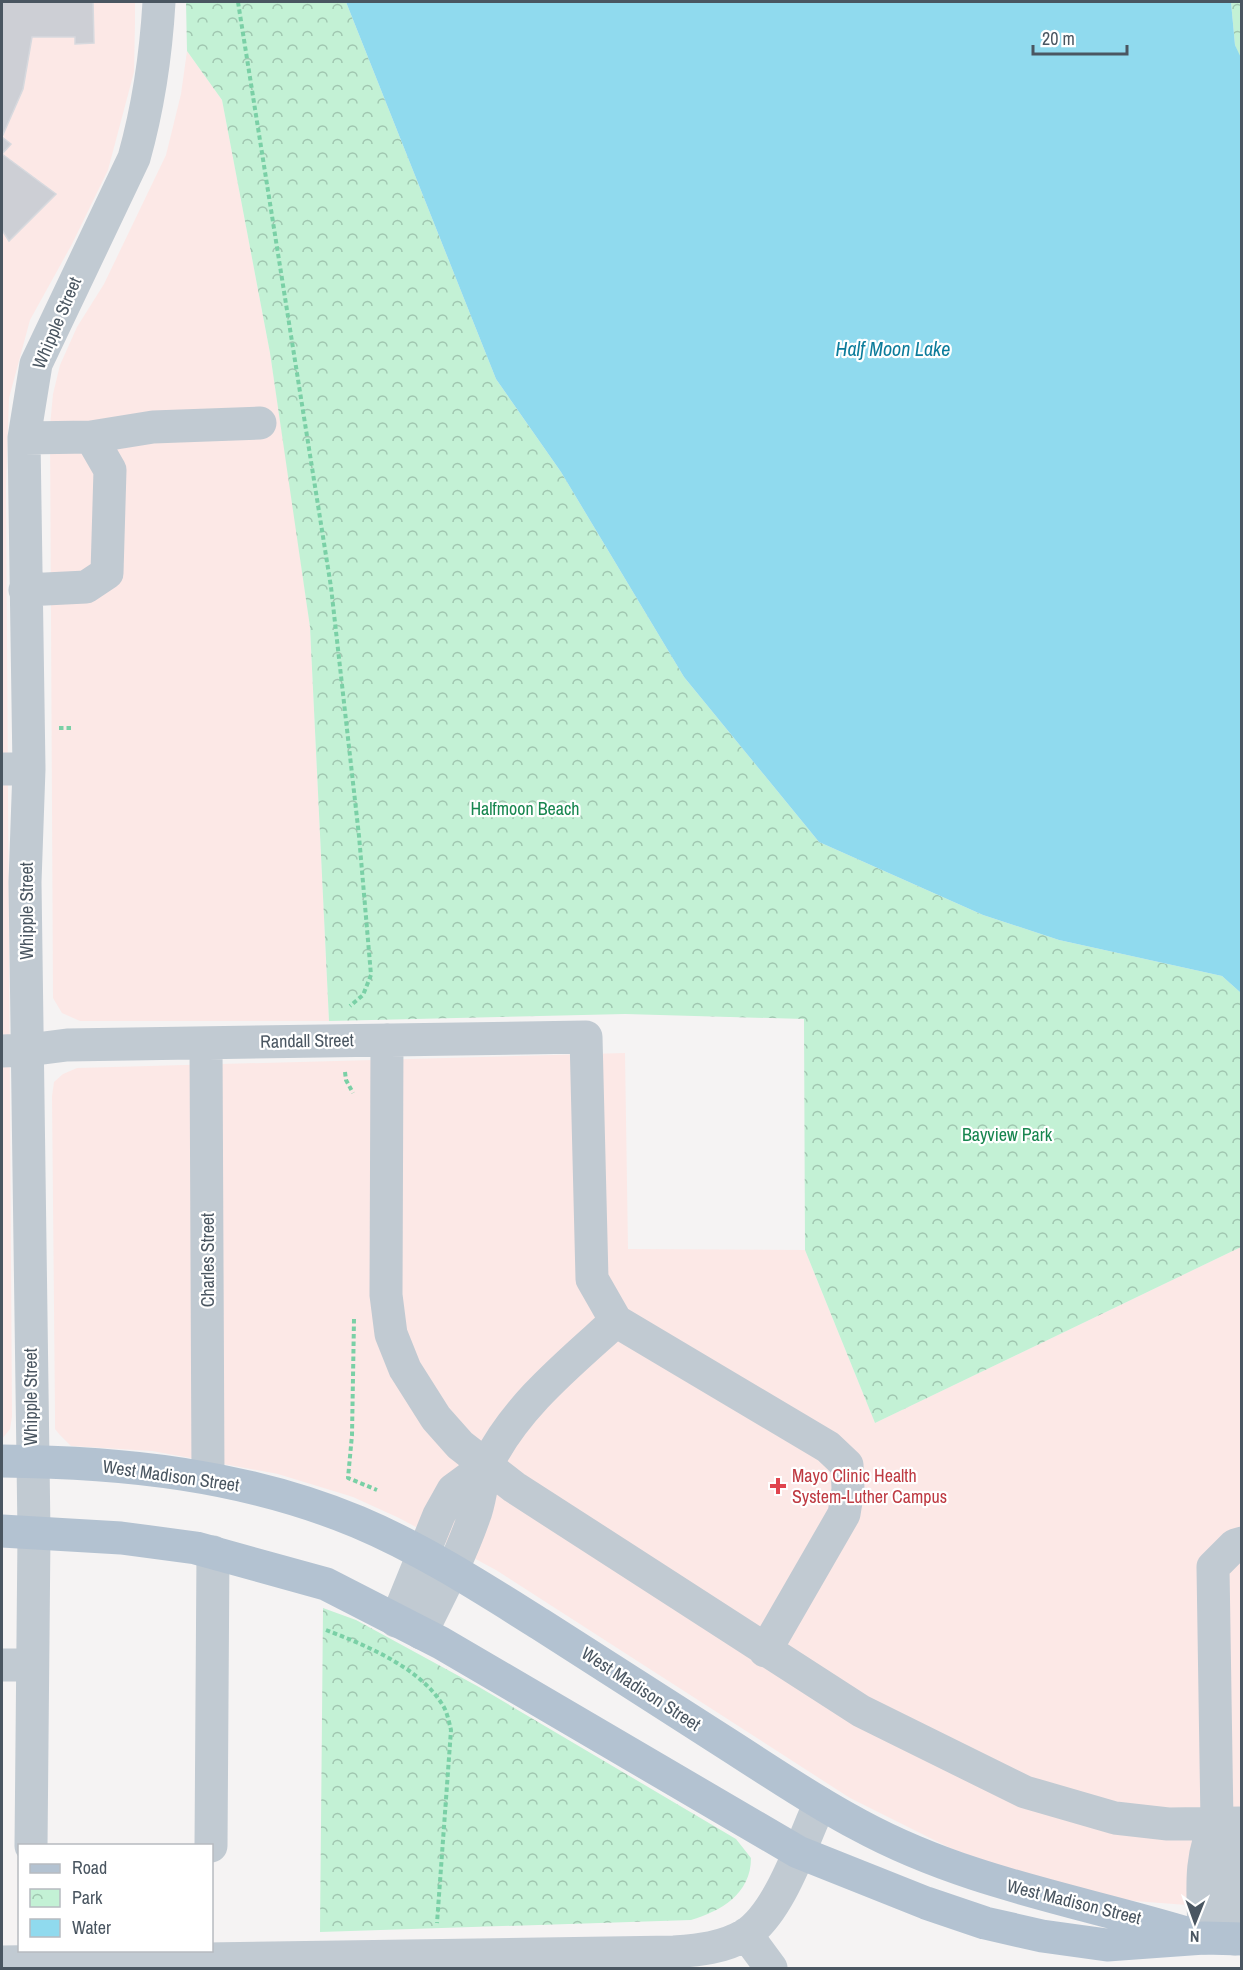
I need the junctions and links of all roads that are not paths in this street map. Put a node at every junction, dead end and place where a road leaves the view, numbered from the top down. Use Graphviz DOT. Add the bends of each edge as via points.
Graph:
graph roads {
  1 [pos="159,2"];
  2 [pos="260,423"];
  3 [pos="24,438"];
  4 [pos="92,438"];
  5 [pos="25,590"];
  6 [pos="15,769"];
  7 [pos="387,1040"];
  8 [pos="206,1043"];
  9 [pos="15,1050"];
  10 [pos="616,1321"];
  11 [pos="16,1461"];
  12 [pos="487,1465"];
  13 [pos="208,1477"];
  14 [pos="2,1532"];
  15 [pos="34,1533"];
  16 [pos="1242,1544"];
  17 [pos="213,1552"];
  18 [pos="423,1554"];
  19 [pos="453,1569"];
  20 [pos="408,1627"];
  21 [pos="765,1651"];
  22 [pos="16,1665"];
  23 [pos="820,1803"];
  24 [pos="1229,1823"];
  25 [pos="31,1844"];
  26 [pos="211,1844"];
  27 [pos="798,1852"];
  28 [pos="746,1934"];
  29 [pos="1227,1939"];
  30 [pos="210,1955"];
  31 [pos="21,1958"];
  32 [pos="105,1964"];
  33 [pos="771,1968"];
  1 -- 3 [label="street, Whipple Street" via="148,92 134,158 36,364"];
  2 -- 4 [label="street" via="153,428"];
  3 -- 4 [label="street"];
  3 -- 5 [label="street, Whipple Street"];
  4 -- 5 [label="street" via="110,470 107,573 86,587"];
  5 -- 6 [label="street, Whipple Street"];
  6 -- 9 [label="street, Whipple Street" via="26,882"];
  7 -- 8 [label="street, Randall Street"];
  7 -- 10 [label="street, Randall Street" via="586,1037 592,1279"];
  7 -- 12 [label="street" via="386,1295 391,1334 405,1369 436,1418 460,1445"];
  8 -- 9 [label="street, Randall Street" via="67,1045"];
  8 -- 13 [label="street, Charles Street"];
  9 -- 11 [label="street, Whipple Street"];
  10 -- 12 [label="street" via="551,1381 513,1423"];
  10 -- 21 [label="street" via="828,1447 847,1465 844,1514"];
  11 -- 13 [label="main road, West Madison Street"];
  11 -- 15 [label="street, Whipple Street"];
  12 -- 18 [label="street" via="453,1491"];
  12 -- 19 [label="street" via="480,1501"];
  12 -- 21 [label="street" via="514,1487"];
  13 -- 18 [label="main road, West Madison Street" via="336,1514"];
  14 -- 15 [label="main road, West Madison Street"];
  15 -- 17 [label="main road, West Madison Street" via="121,1538"];
  15 -- 22 [label="street, Whipple Street"];
  16 -- 24 [label="street" via="1235,1545 1213,1567"];
  17 -- 20 [label="main road, West Madison Street" via="326,1584"];
  17 -- 26 [label="street"];
  18 -- 19 [label="main road, West Madison Street"];
  18 -- 20 [label="street"];
  19 -- 20 [label="street"];
  19 -- 23 [label="main road, West Madison Street"];
  20 -- 27 [label="main road, West Madison Street"];
  21 -- 24 [label="street" via="861,1711 1025,1792 1115,1818 1168,1824"];
  22 -- 25 [label="street, Whipple Street"];
  23 -- 27 [label="street"];
  23 -- 29 [label="main road, West Madison Street" via="861,1827 981,1878"];
  24 -- 29 [label="street" via="1207,1840 1204,1856"];
  27 -- 28 [label="street" via="765,1914"];
  27 -- 29 [label="main road, West Madison Street" via="926,1904 1042,1936 1107,1945"];
  28 -- 30 [label="street" via="713,1949 674,1952"];
  28 -- 33 [label="street"];
  30 -- 32 [label="street"];
  31 -- 32 [label="street"];
}
